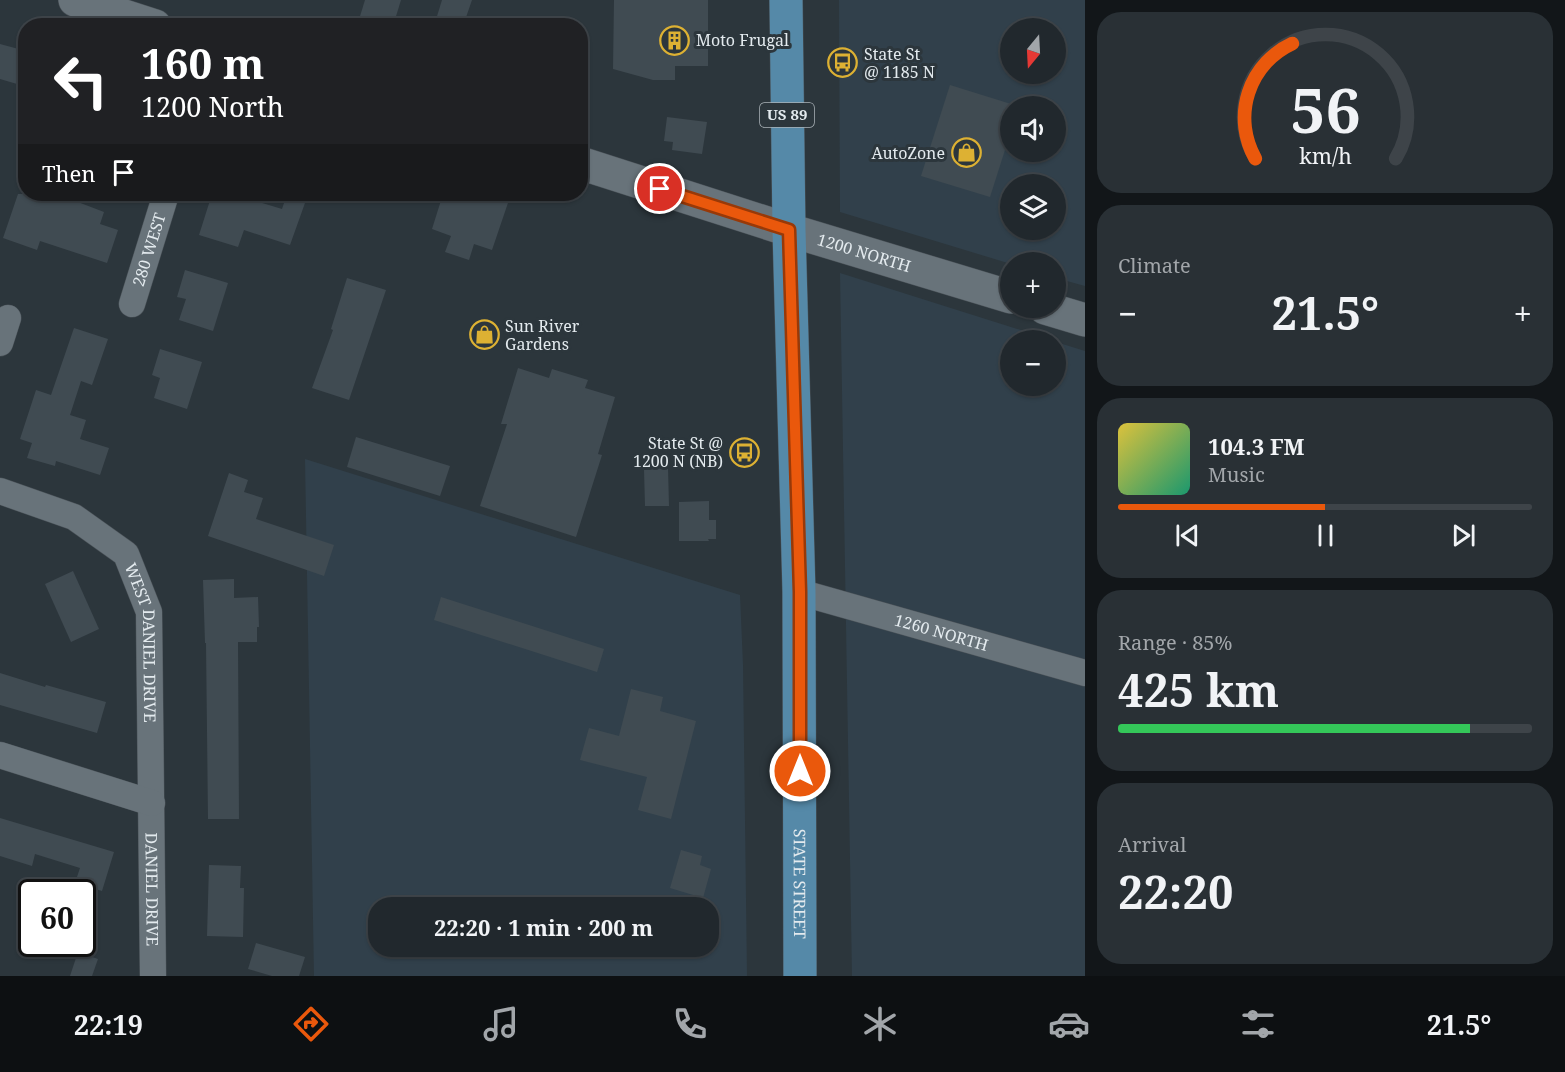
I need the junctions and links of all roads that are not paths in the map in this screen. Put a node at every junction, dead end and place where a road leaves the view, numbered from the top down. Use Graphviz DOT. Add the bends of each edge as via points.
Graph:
graph roads {
  1 [pos="75,0"];
  2 [pos="786,0"];
  3 [pos="130,18"];
  4 [pos="588,166"];
  5 [pos="164,201"];
  6 [pos="789,230"];
  7 [pos="1000,294"];
  8 [pos="132,304"];
  9 [pos="1066,314"];
  10 [pos="8,318"];
  11 [pos="1085,320"];
  12 [pos="0,343"];
  13 [pos="0,491"];
  14 [pos="800,592"];
  15 [pos="1085,673"];
  16 [pos="0,755"];
  17 [pos="152,803"];
  18 [pos="153,976"];
  19 [pos="800,976"];
  1 -- 3 [label="street"];
  2 -- 6 [label="main road, STATE STREET / US 89"];
  4 -- 6 [label="street, 1200 NORTH"];
  5 -- 8 [label="street, 280 WEST"];
  6 -- 7 [label="street, 1200 NORTH"];
  6 -- 14 [label="main road, STATE STREET / US 89"];
  9 -- 11 [label="street"];
  10 -- 12 [label="street"];
  13 -- 17 [label="street, WEST DANIEL DRIVE" via="74,517 126,554 150,612"];
  14 -- 15 [label="street, 1260 NORTH"];
  14 -- 19 [label="main road, STATE STREET / US 89"];
  16 -- 17 [label="street"];
  17 -- 18 [label="street, DANIEL DRIVE"];
}
